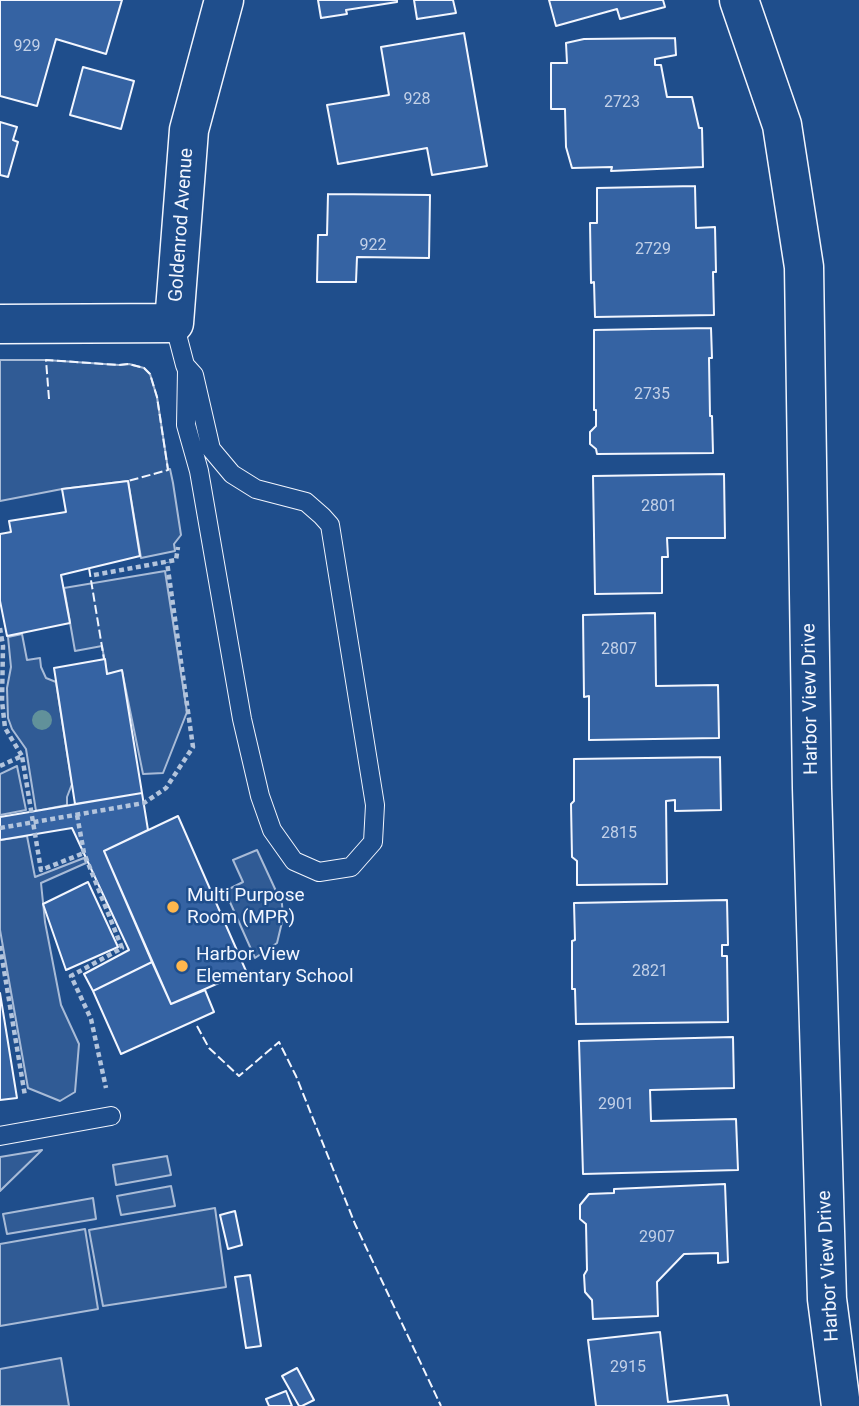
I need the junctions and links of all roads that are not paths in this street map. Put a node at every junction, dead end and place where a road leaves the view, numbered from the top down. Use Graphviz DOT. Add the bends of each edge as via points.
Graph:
graph roads {
  1 [pos="225,0"];
  2 [pos="739,0"];
  3 [pos="174,323"];
  4 [pos="0,324"];
  5 [pos="186,368"];
  6 [pos="111,1116"];
  7 [pos="0,1136"];
  8 [pos="841,1406"];
  1 -- 3 [label="street, Goldenrod Avenue" via="189,130"];
  2 -- 8 [label="street, Harbor View Drive" via="782,125 804,267 812,788 827,1299"];
  3 -- 4 [label="street, Goldenrod Avenue"];
  3 -- 5 [label="lane"];
  5 -- 5 [label="lane" via="186,425 199,471 260,796 272,830 294,861 319,872 351,867 373,842 375,805 330,525 306,502 256,489 232,474 211,449 194,375"];
  6 -- 7 [label="lane"];
}
